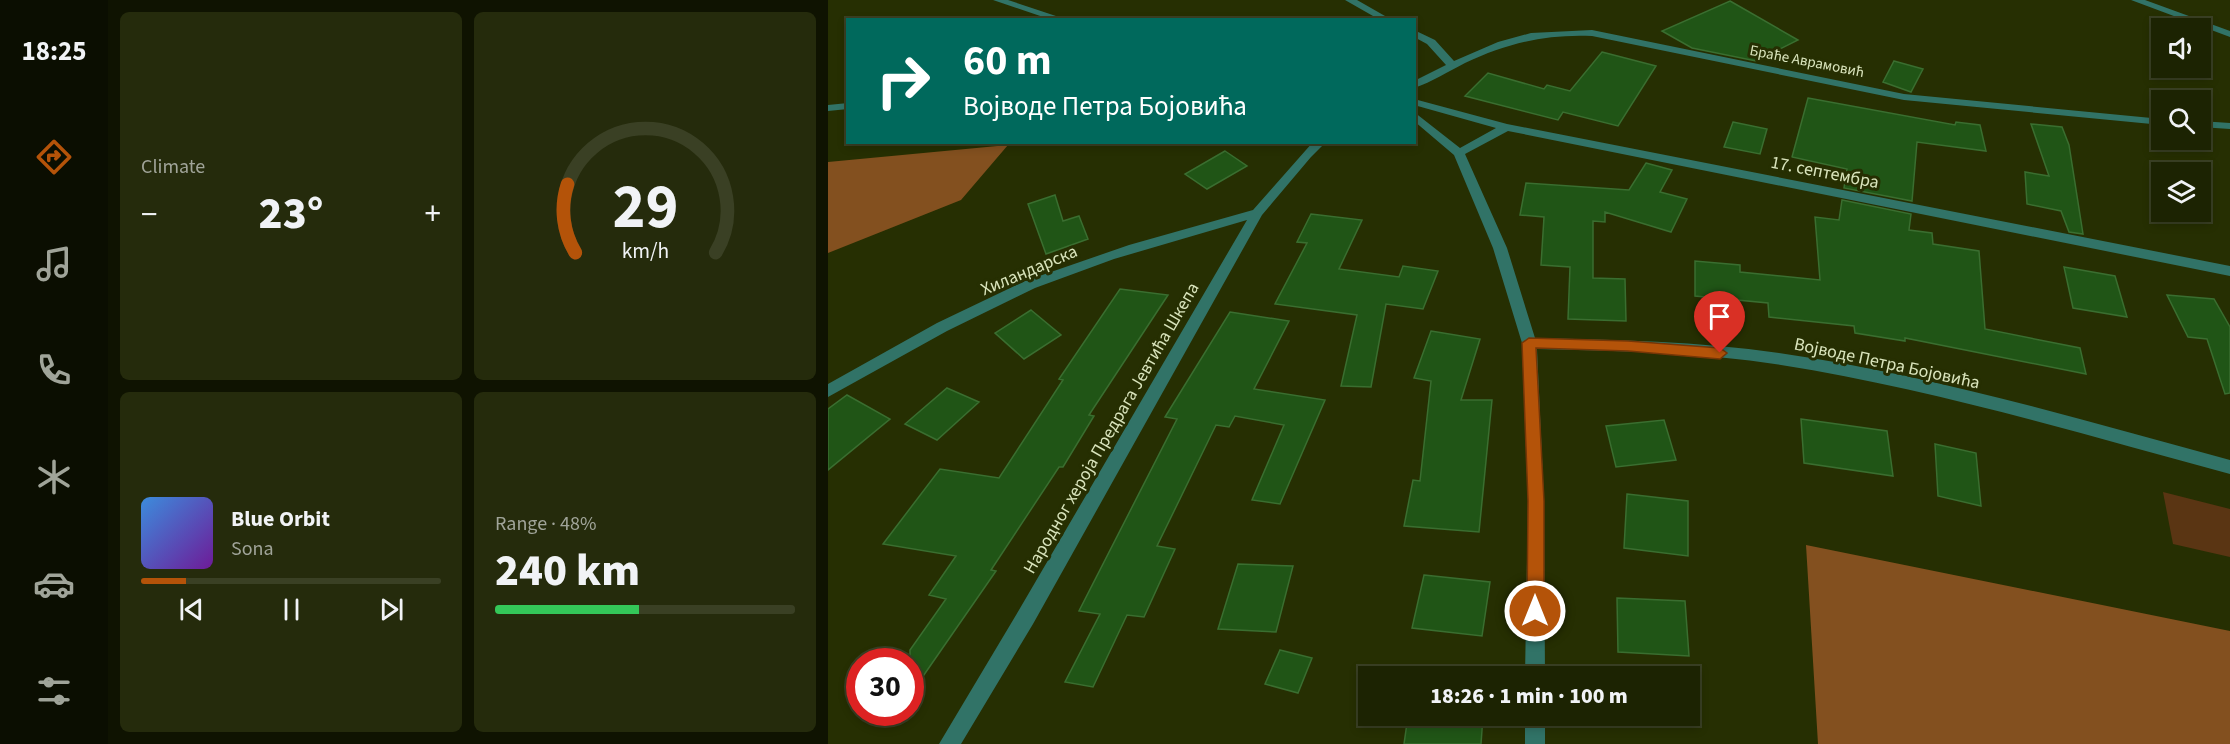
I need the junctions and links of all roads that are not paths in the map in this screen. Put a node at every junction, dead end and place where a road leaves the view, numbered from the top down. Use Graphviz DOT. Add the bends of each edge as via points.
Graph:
graph roads {
  1 [pos="998,0"];
  2 [pos="1350,0"];
  3 [pos="2136,0"];
  4 [pos="1057,18"];
  5 [pos="1384,18"];
  6 [pos="1416,34"];
  7 [pos="2230,34"];
  8 [pos="1453,66"];
  9 [pos="1416,83"];
  10 [pos="1416,103"];
  11 [pos="846,106"];
  12 [pos="828,108"];
  13 [pos="1416,117"];
  14 [pos="2151,121"];
  15 [pos="2211,125"];
  16 [pos="2230,126"];
  17 [pos="1506,127"];
  18 [pos="1319,144"];
  19 [pos="1459,153"];
  20 [pos="1257,213"];
  21 [pos="2230,271"];
  22 [pos="1529,343"];
  23 [pos="828,391"];
  24 [pos="2230,467"];
  25 [pos="1535,666"];
  26 [pos="1535,726"];
  27 [pos="949,744"];
  28 [pos="1535,744"];
  1 -- 4 [label="street"];
  2 -- 5 [label="street"];
  3 -- 7 [label="street"];
  6 -- 8 [label="street" via="1431,42"];
  8 -- 9 [label="street, Браће Аврамовић"];
  8 -- 14 [label="street, Браће Аврамовић" via="1530,36 1592,33 1904,97"];
  10 -- 17 [label="street, 17. септембра"];
  11 -- 12 [label="street"];
  13 -- 19 [label="street"];
  15 -- 16 [label="street"];
  17 -- 19 [label="street"];
  17 -- 21 [label="street, 17. септембра"];
  18 -- 20 [label="street, Народног хероја Предрага Јевтића Шкепа"];
  19 -- 22 [label="street" via="1500,248"];
  20 -- 23 [label="street, Хиландарска" via="1059,274 879,360"];
  20 -- 27 [label="street, Народног хероја Предрага Јевтића Шкепа"];
  22 -- 24 [label="street, Војводе Петра Бојовића" via="1628,346 1813,364"];
  22 -- 25 [label="street" via="1536,501"];
  26 -- 28 [label="street"];
}
